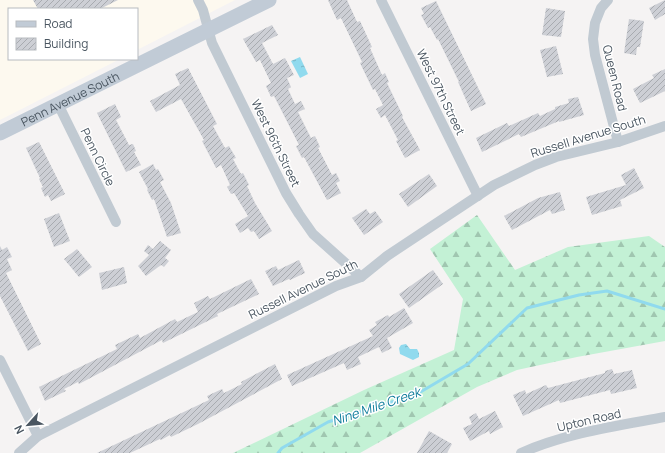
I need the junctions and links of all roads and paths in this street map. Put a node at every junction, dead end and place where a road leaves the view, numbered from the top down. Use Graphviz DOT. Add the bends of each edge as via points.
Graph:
graph roads {
  1 [pos="198,0"];
  2 [pos="269,0"];
  3 [pos="381,0"];
  4 [pos="608,0"];
  5 [pos="209,30"];
  6 [pos="58,104"];
  7 [pos="665,126"];
  8 [pos="0,133"];
  9 [pos="618,142"];
  10 [pos="478,196"];
  11 [pos="116,222"];
  12 [pos="361,277"];
  13 [pos="0,360"];
  14 [pos="665,417"];
  15 [pos="38,436"];
  16 [pos="19,453"];
  17 [pos="521,453"];
  1 -- 5 [label="street, West 96th Street"];
  2 -- 5 [label="main road, Penn Avenue South"];
  3 -- 10 [label="street, West 97th Street"];
  4 -- 9 [label="street, Queen Road" via="598,15 592,39"];
  5 -- 6 [label="main road, Penn Avenue South"];
  5 -- 12 [label="street, West 96th Street" via="212,43 299,214 314,234"];
  6 -- 8 [label="main road, Penn Avenue South"];
  6 -- 11 [label="street, Penn Circle"];
  7 -- 9 [label="street, Russell Avenue South"];
  9 -- 10 [label="street, Russell Avenue South" via="576,151 535,164"];
  10 -- 12 [label="street, Russell Avenue South" via="387,256"];
  12 -- 15 [label="street, Russell Avenue South" via="336,286"];
  13 -- 15 [label="street"];
  14 -- 17 [label="street, Upton Road" via="557,440"];
  15 -- 16 [label="street, Russell Avenue South"];
}
